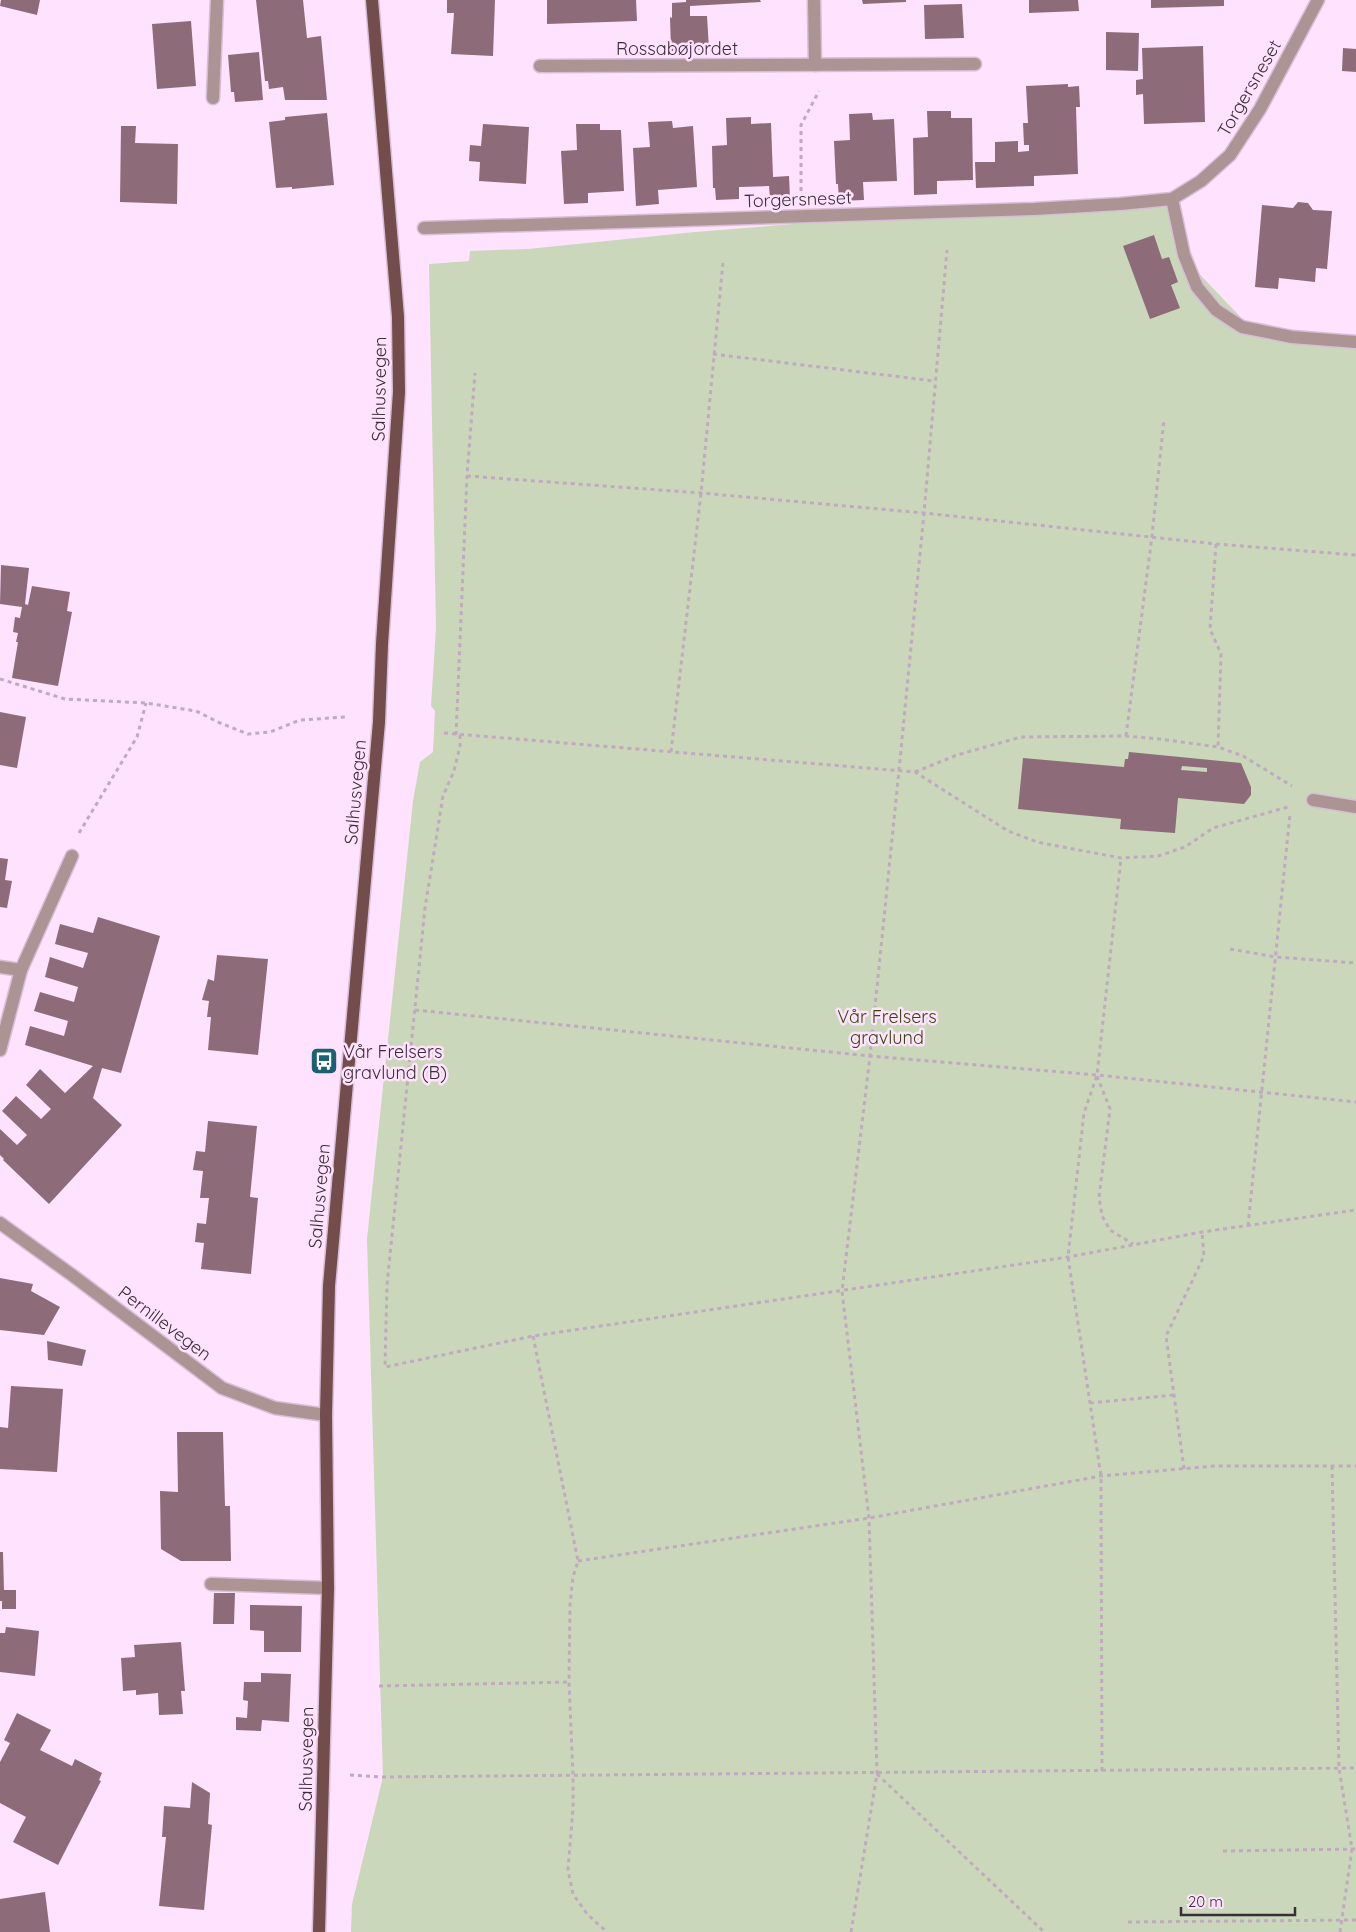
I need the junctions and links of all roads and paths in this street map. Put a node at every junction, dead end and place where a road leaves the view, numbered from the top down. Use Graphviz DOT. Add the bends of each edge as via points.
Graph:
graph roads {
  1 [pos="217,0"];
  2 [pos="372,0"];
  3 [pos="814,0"];
  4 [pos="1318,0"];
  5 [pos="975,64"];
  6 [pos="820,65"];
  7 [pos="540,66"];
  8 [pos="213,98"];
  9 [pos="1172,199"];
  10 [pos="801,216"];
  11 [pos="424,228"];
  12 [pos="946,250"];
  13 [pos="723,262"];
  14 [pos="1356,342"];
  15 [pos="713,354"];
  16 [pos="475,373"];
  17 [pos="934,381"];
  18 [pos="1164,419"];
  19 [pos="467,476"];
  20 [pos="701,493"];
  21 [pos="924,513"];
  22 [pos="1152,536"];
  23 [pos="1216,544"];
  24 [pos="1356,555"];
  25 [pos="0,679"];
  26 [pos="146,703"];
  27 [pos="346,717"];
  28 [pos="444,733"];
  29 [pos="458,735"];
  30 [pos="1126,736"];
  31 [pos="1218,747"];
  32 [pos="670,752"];
  33 [pos="899,770"];
  34 [pos="914,772"];
  35 [pos="1313,800"];
  36 [pos="1356,807"];
  37 [pos="72,856"];
  38 [pos="1121,858"];
  39 [pos="1230,949"];
  40 [pos="1276,957"];
  41 [pos="1356,963"];
  42 [pos="0,967"];
  43 [pos="21,970"];
  44 [pos="415,1010"];
  45 [pos="0,1050"];
  46 [pos="870,1056"];
  47 [pos="1097,1075"];
  48 [pos="1260,1093"];
  49 [pos="1356,1102"];
  50 [pos="1356,1210"];
  51 [pos="0,1223"];
  52 [pos="1248,1226"];
  53 [pos="1202,1232"];
  54 [pos="1133,1245"];
  55 [pos="1068,1257"];
  56 [pos="842,1291"];
  57 [pos="533,1336"];
  58 [pos="1174,1395"];
  59 [pos="1090,1403"];
  60 [pos="326,1415"];
  61 [pos="1332,1466"];
  62 [pos="1356,1466"];
  63 [pos="1184,1469"];
  64 [pos="1100,1476"];
  65 [pos="869,1518"];
  66 [pos="578,1561"];
  67 [pos="211,1584"];
  68 [pos="328,1588"];
  69 [pos="569,1682"];
  70 [pos="380,1686"];
  71 [pos="1339,1768"];
  72 [pos="1356,1768"];
  73 [pos="1102,1771"];
  74 [pos="877,1774"];
  75 [pos="350,1776"];
  76 [pos="573,1776"];
  77 [pos="1354,1849"];
  78 [pos="1223,1851"];
  79 [pos="1342,1920"];
  80 [pos="1356,1920"];
  81 [pos="1128,1922"];
  82 [pos="319,1932"];
  83 [pos="607,1932"];
  84 [pos="851,1932"];
  85 [pos="1044,1932"];
  86 [pos="1340,1932"];
  1 -- 8 [label="street"];
  2 -- 60 [label="main road, Salhusvegen" via="398,317 400,392 379,722 329,1286"];
  3 -- 6 [label="street"];
  4 -- 9 [label="street, Torgersneset" via="1260,109 1230,155 1201,181"];
  5 -- 6 [label="street, Rossabøjordet"];
  6 -- 7 [label="street, Rossabøjordet"];
  6 -- 10 [label="path" via="823,84 801,125"];
  9 -- 10 [label="street, Torgersneset" via="1034,209"];
  9 -- 14 [label="street" via="1184,255 1197,287 1216,310 1242,327 1292,337"];
  10 -- 11 [label="street, Torgersneset"];
  12 -- 17 [label="path"];
  13 -- 15 [label="path"];
  15 -- 17 [label="path"];
  15 -- 20 [label="path"];
  16 -- 19 [label="path"];
  17 -- 21 [label="path"];
  18 -- 22 [label="path"];
  19 -- 20 [label="path"];
  19 -- 29 [label="path"];
  20 -- 21 [label="path"];
  20 -- 32 [label="path"];
  21 -- 22 [label="path"];
  21 -- 33 [label="path"];
  22 -- 23 [label="path"];
  22 -- 30 [label="path"];
  23 -- 24 [label="path"];
  23 -- 31 [label="path" via="1210,629 1221,654"];
  25 -- 26 [label="path" via="65,699"];
  26 -- 27 [label="path" via="196,711 248,734 270,732 300,720"];
  26 -- 37 [label="path" via="137,737 79,831"];
  28 -- 29 [label="path"];
  29 -- 32 [label="path"];
  29 -- 44 [label="path" via="460,746 454,771 443,796"];
  30 -- 31 [label="path"];
  30 -- 34 [label="path" via="1021,737 957,755"];
  31 -- 35 [label="path" via="1243,756"];
  32 -- 33 [label="path"];
  33 -- 34 [label="path"];
  33 -- 46 [label="path"];
  34 -- 38 [label="path" via="1008,831 1037,842"];
  35 -- 36 [label="street"];
  37 -- 43 [label="street"];
  38 -- 40 [label="path" via="1158,856 1185,847 1213,828 1291,806"];
  38 -- 47 [label="path"];
  39 -- 40 [label="path"];
  40 -- 41 [label="path"];
  40 -- 48 [label="path"];
  42 -- 43 [label="street"];
  43 -- 45 [label="street"];
  44 -- 46 [label="path"];
  44 -- 57 [label="path" via="387,1285 385,1367"];
  46 -- 47 [label="path"];
  46 -- 56 [label="path"];
  47 -- 48 [label="path"];
  47 -- 54 [label="path" via="1110,1109 1099,1196 1102,1216 1110,1230"];
  47 -- 55 [label="path" via="1084,1113"];
  48 -- 49 [label="path"];
  48 -- 52 [label="path"];
  50 -- 52 [label="path"];
  51 -- 60 [label="street, Pernillevegen" via="222,1388 275,1408"];
  52 -- 53 [label="path"];
  53 -- 54 [label="path"];
  53 -- 58 [label="path" via="1204,1256 1166,1336"];
  54 -- 55 [label="path"];
  55 -- 56 [label="path"];
  55 -- 59 [label="path"];
  56 -- 57 [label="path"];
  56 -- 65 [label="path"];
  57 -- 66 [label="path"];
  58 -- 59 [label="path"];
  58 -- 63 [label="path"];
  59 -- 64 [label="path"];
  60 -- 68 [label="main road, Salhusvegen"];
  61 -- 62 [label="path"];
  61 -- 63 [label="path"];
  61 -- 71 [label="path"];
  63 -- 64 [label="path"];
  64 -- 65 [label="path"];
  64 -- 73 [label="path"];
  65 -- 66 [label="path"];
  65 -- 74 [label="path"];
  66 -- 69 [label="path" via="572,1576"];
  67 -- 68 [label="street"];
  68 -- 82 [label="main road, Salhusvegen"];
  69 -- 70 [label="path"];
  69 -- 76 [label="path"];
  71 -- 72 [label="path"];
  71 -- 73 [label="path"];
  71 -- 77 [label="path"];
  73 -- 74 [label="path"];
  74 -- 76 [label="path"];
  74 -- 84 [label="path"];
  74 -- 85 [label="path"];
  75 -- 76 [label="path"];
  76 -- 83 [label="path" via="568,1870 573,1894 587,1914"];
  77 -- 78 [label="path"];
  77 -- 79 [label="path"];
  79 -- 80 [label="path"];
  79 -- 81 [label="path"];
  79 -- 86 [label="path"];
}
